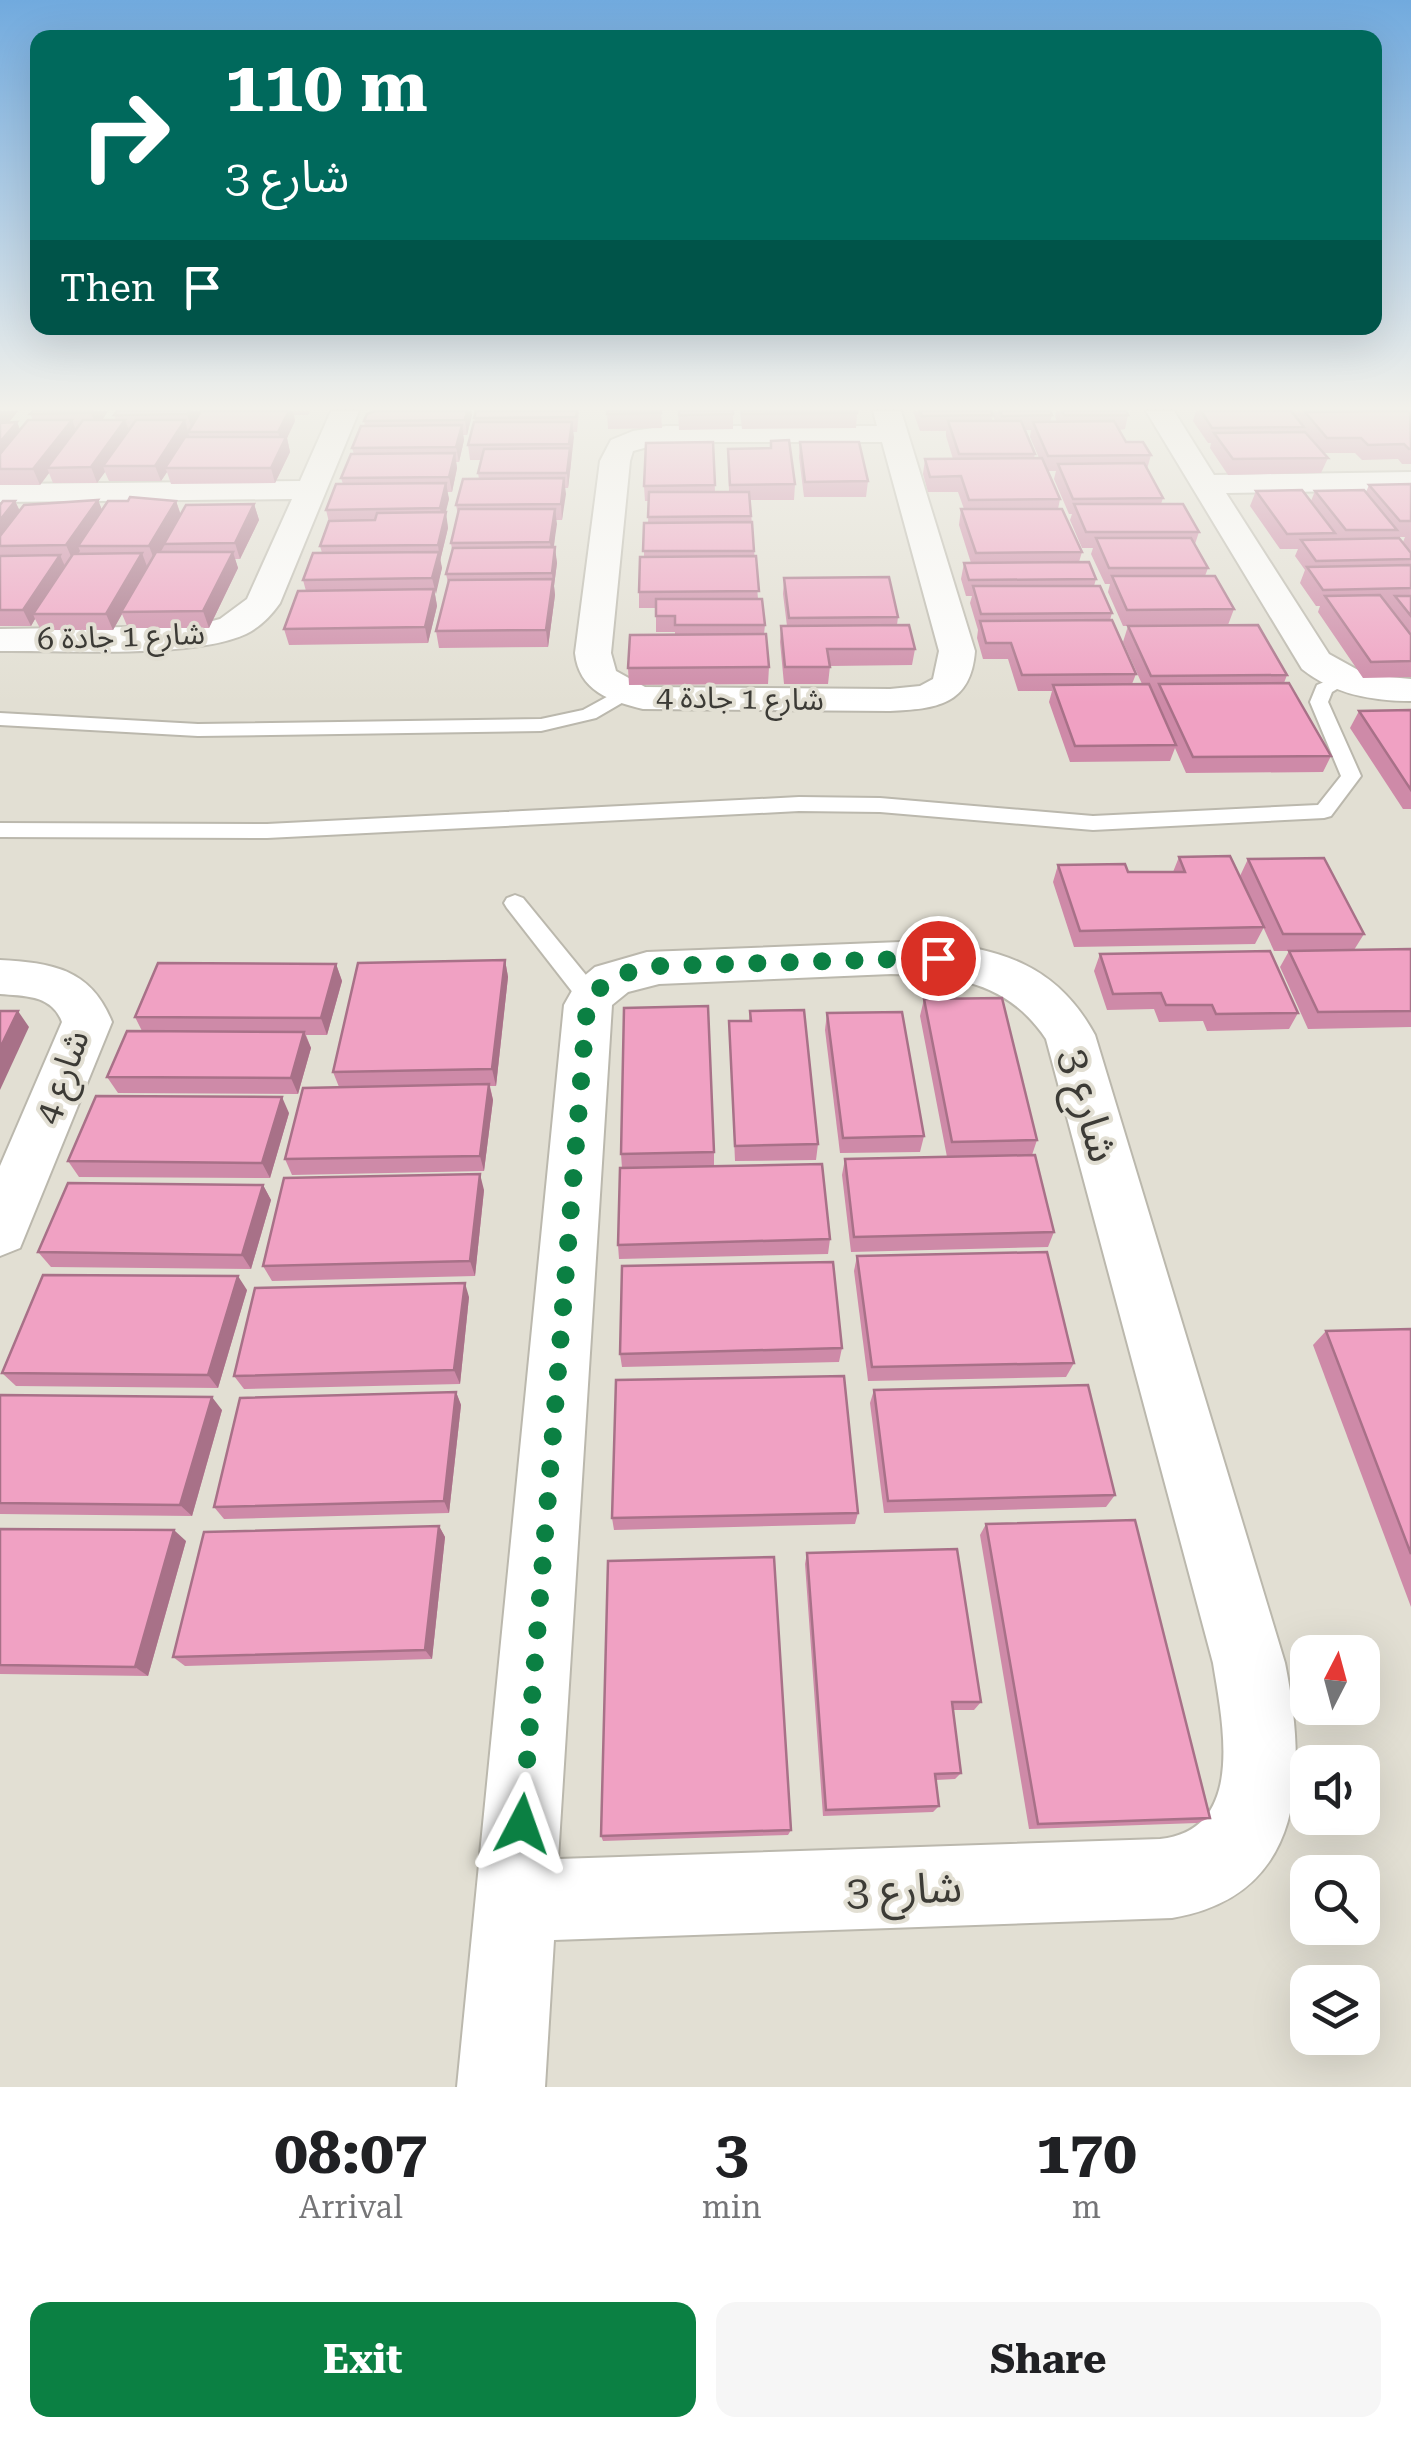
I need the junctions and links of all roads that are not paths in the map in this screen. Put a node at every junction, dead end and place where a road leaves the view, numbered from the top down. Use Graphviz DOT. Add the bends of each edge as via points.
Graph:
graph roads {
  1 [pos="304,508"];
  2 [pos="609,508"];
  3 [pos="916,508"];
  4 [pos="1221,508"];
  5 [pos="0,640"];
  6 [pos="1343,680"];
  7 [pos="1411,690"];
  8 [pos="625,693"];
  9 [pos="0,719"];
  10 [pos="0,830"];
  11 [pos="515,903"];
  12 [pos="0,977"];
  13 [pos="590,997"];
  14 [pos="0,1231"];
  15 [pos="516,1901"];
  16 [pos="500,2087"];
  1 -- 5 [label="street, شارع 1 جادة 6" via="263,603 238,624 194,637"];
  2 -- 8 [label="street, شارع 1 جادة 4" via="592,654 596,672"];
  3 -- 8 [label="street, شارع 1 جادة 4" via="958,650 946,689 890,700"];
  4 -- 6 [label="street" via="1298,638 1320,666"];
  6 -- 7 [label="street"];
  6 -- 10 [label="lane" via="1328,685 1319,702 1350,776 1324,811 1093,823 800,804 267,832"];
  8 -- 9 [label="lane" via="590,714 541,725 198,730"];
  11 -- 13 [label="lane"];
  12 -- 14 [label="street, شارع 4" via="65,989 83,1007 86,1022"];
  13 -- 15 [label="street"];
  13 -- 15 [label="street, شارع 3" via="626,973 660,966 925,956 1006,974 1048,1001 1070,1035 1249,1663 1263,1764 1240,1839 1215,1864 1176,1877"];
  15 -- 16 [label="street"];
}
